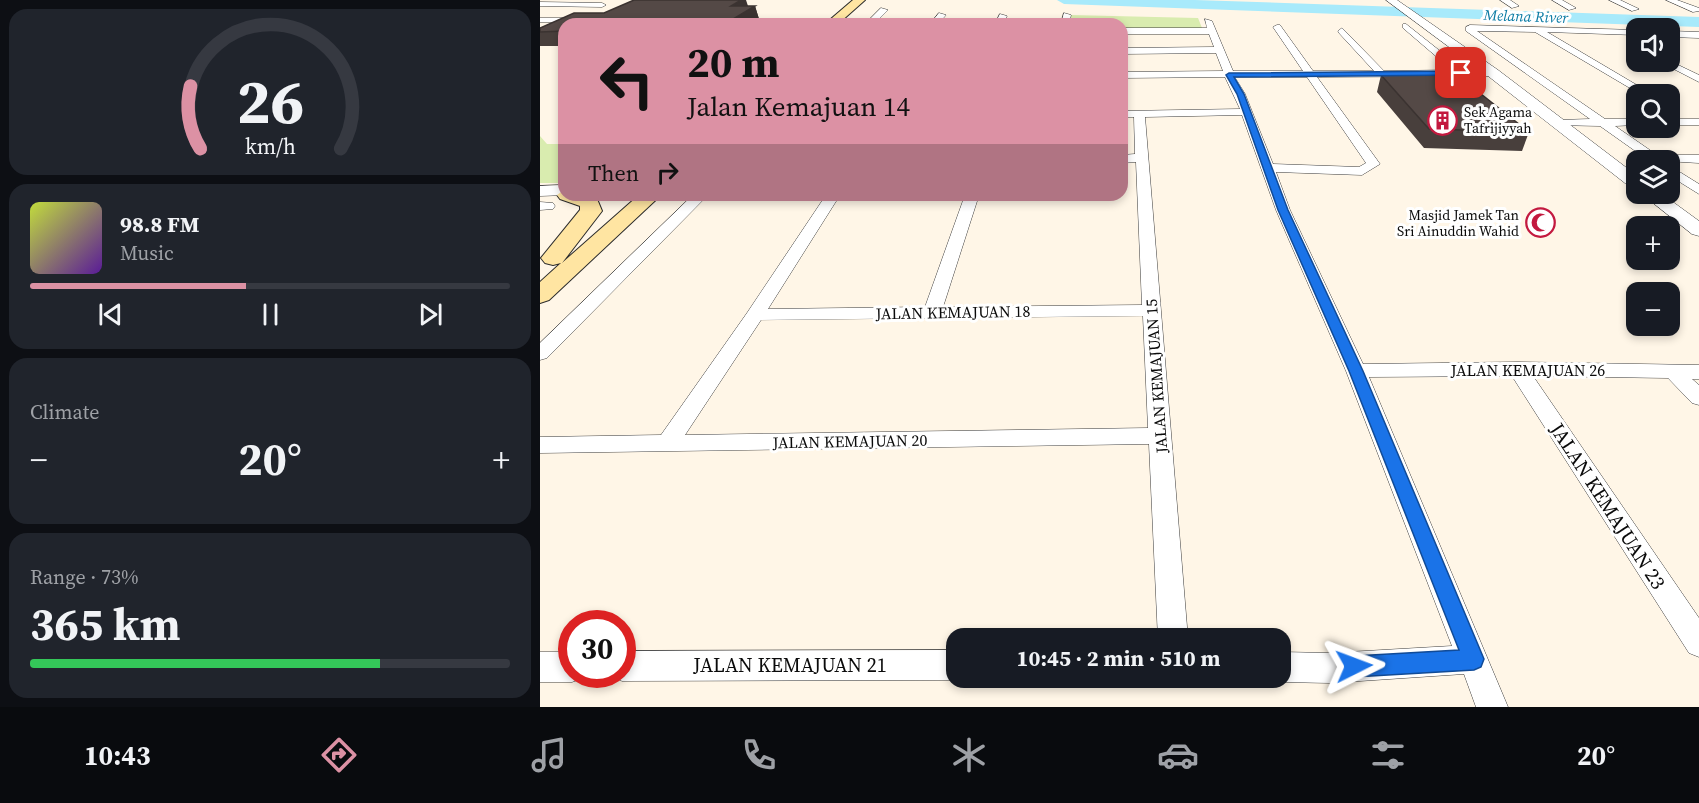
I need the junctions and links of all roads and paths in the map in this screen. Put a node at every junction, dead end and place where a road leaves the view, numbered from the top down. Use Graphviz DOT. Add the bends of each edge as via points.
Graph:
graph roads {
  1 [pos="1391,0"];
  2 [pos="1504,0"];
  3 [pos="1556,0"];
  4 [pos="1614,0"];
  5 [pos="1670,0"];
  6 [pos="540,4"];
  7 [pos="602,4"];
  8 [pos="865,4"];
  9 [pos="1515,6"];
  10 [pos="1572,8"];
  11 [pos="1635,9"];
  12 [pos="884,10"];
  13 [pos="1696,10"];
  14 [pos="942,15"];
  15 [pos="839,18"];
  16 [pos="852,18"];
  17 [pos="875,18"];
  18 [pos="939,18"];
  19 [pos="540,20"];
  20 [pos="558,20"];
  21 [pos="1208,21"];
  22 [pos="1412,22"];
  23 [pos="1277,27"];
  24 [pos="1535,29"];
  25 [pos="1128,31"];
  26 [pos="1211,31"];
  27 [pos="1342,31"];
  28 [pos="1606,31"];
  29 [pos="1626,32"];
  30 [pos="1680,34"];
  31 [pos="1699,35"];
  32 [pos="1680,37"];
  33 [pos="1626,42"];
  34 [pos="1699,45"];
  35 [pos="1220,50"];
  36 [pos="1128,51"];
  37 [pos="1680,70"];
  38 [pos="1461,73"];
  39 [pos="1493,73"];
  40 [pos="1128,75"];
  41 [pos="1229,75"];
  42 [pos="1309,75"];
  43 [pos="1382,75"];
  44 [pos="1699,79"];
  45 [pos="1630,84"];
  46 [pos="1246,112"];
  47 [pos="1130,113"];
  48 [pos="1680,113"];
  49 [pos="1599,122"];
  50 [pos="1626,122"];
  51 [pos="1680,122"];
  52 [pos="1696,122"];
  53 [pos="1558,123"];
  54 [pos="1640,150"];
  55 [pos="1132,159"];
  56 [pos="1680,159"];
  57 [pos="1699,159"];
  58 [pos="1266,168"];
  59 [pos="1626,175"];
  60 [pos="1680,177"];
  61 [pos="1699,190"];
  62 [pos="581,201"];
  63 [pos="620,201"];
  64 [pos="644,201"];
  65 [pos="695,201"];
  66 [pos="829,201"];
  67 [pos="970,201"];
  68 [pos="1664,204"];
  69 [pos="1699,230"];
  70 [pos="547,263"];
  71 [pos="540,295"];
  72 [pos="1151,310"];
  73 [pos="932,312"];
  74 [pos="755,315"];
  75 [pos="540,354"];
  76 [pos="1518,369"];
  77 [pos="1356,371"];
  78 [pos="1674,372"];
  79 [pos="1699,372"];
  80 [pos="1699,398"];
  81 [pos="1160,436"];
  82 [pos="667,443"];
  83 [pos="540,445"];
  84 [pos="1172,628"];
  85 [pos="1699,643"];
  86 [pos="1474,659"];
  87 [pos="946,665"];
  88 [pos="636,666"];
  89 [pos="558,667"];
  90 [pos="1291,667"];
  91 [pos="540,668"];
  92 [pos="1492,707"];
  1 -- 22 [label="street" via="1404,8"];
  2 -- 9 [label="street"];
  3 -- 10 [label="street"];
  4 -- 11 [label="street"];
  5 -- 13 [label="street"];
  6 -- 7 [label="street"];
  8 -- 15 [label="main road"];
  8 -- 16 [label="main road"];
  12 -- 17 [label="street"];
  14 -- 18 [label="street"];
  19 -- 20 [label="street"];
  21 -- 26 [label="street"];
  22 -- 38 [label="street"];
  22 -- 39 [label="street"];
  23 -- 42 [label="street"];
  24 -- 28 [label="street"];
  24 -- 45 [label="street"];
  24 -- 49 [label="street" via="1469,29"];
  25 -- 26 [label="street"];
  26 -- 35 [label="street"];
  27 -- 43 [label="street"];
  28 -- 29 [label="street"];
  28 -- 33 [label="street"];
  30 -- 31 [label="street"];
  32 -- 34 [label="street"];
  35 -- 36 [label="street"];
  35 -- 41 [label="street"];
  37 -- 44 [label="street"];
  38 -- 39 [label="street"];
  38 -- 43 [label="street"];
  39 -- 53 [label="street"];
  40 -- 41 [label="street"];
  41 -- 42 [label="street"];
  41 -- 46 [label="street"];
  42 -- 43 [label="street"];
  42 -- 58 [label="street" via="1373,164 1362,171"];
  46 -- 47 [label="street"];
  46 -- 58 [label="street"];
  47 -- 55 [label="street, JALAN KEMAJUAN 15"];
  48 -- 52 [label="street"];
  49 -- 50 [label="street"];
  49 -- 53 [label="street"];
  49 -- 54 [label="street"];
  51 -- 52 [label="street"];
  53 -- 59 [label="street"];
  55 -- 72 [label="street, JALAN KEMAJUAN 15"];
  56 -- 57 [label="street"];
  58 -- 77 [label="street"];
  60 -- 61 [label="street"];
  62 -- 70 [label="main road" via="590,203 591,211"];
  63 -- 70 [label="main road"];
  64 -- 71 [label="main road"];
  65 -- 75 [label="street"];
  66 -- 74 [label="street"];
  67 -- 73 [label="street"];
  68 -- 69 [label="street"];
  72 -- 73 [label="street, JALAN KEMAJUAN 18"];
  72 -- 81 [label="street, JALAN KEMAJUAN 15"];
  73 -- 74 [label="street, JALAN KEMAJUAN 18"];
  74 -- 82 [label="street"];
  76 -- 77 [label="street, JALAN KEMAJUAN 26"];
  76 -- 78 [label="street, JALAN KEMAJUAN 26"];
  76 -- 85 [label="street, JALAN KEMAJUAN 23"];
  77 -- 86 [label="street"];
  78 -- 79 [label="street, JALAN KEMAJUAN 26"];
  78 -- 80 [label="street"];
  81 -- 82 [label="street, JALAN KEMAJUAN 20"];
  81 -- 84 [label="street, JALAN KEMAJUAN 15"];
  82 -- 83 [label="street, JALAN KEMAJUAN 20"];
  86 -- 90 [label="street"];
  86 -- 92 [label="street"];
  87 -- 88 [label="street, JALAN KEMAJUAN 21"];
  89 -- 91 [label="street"];
}
